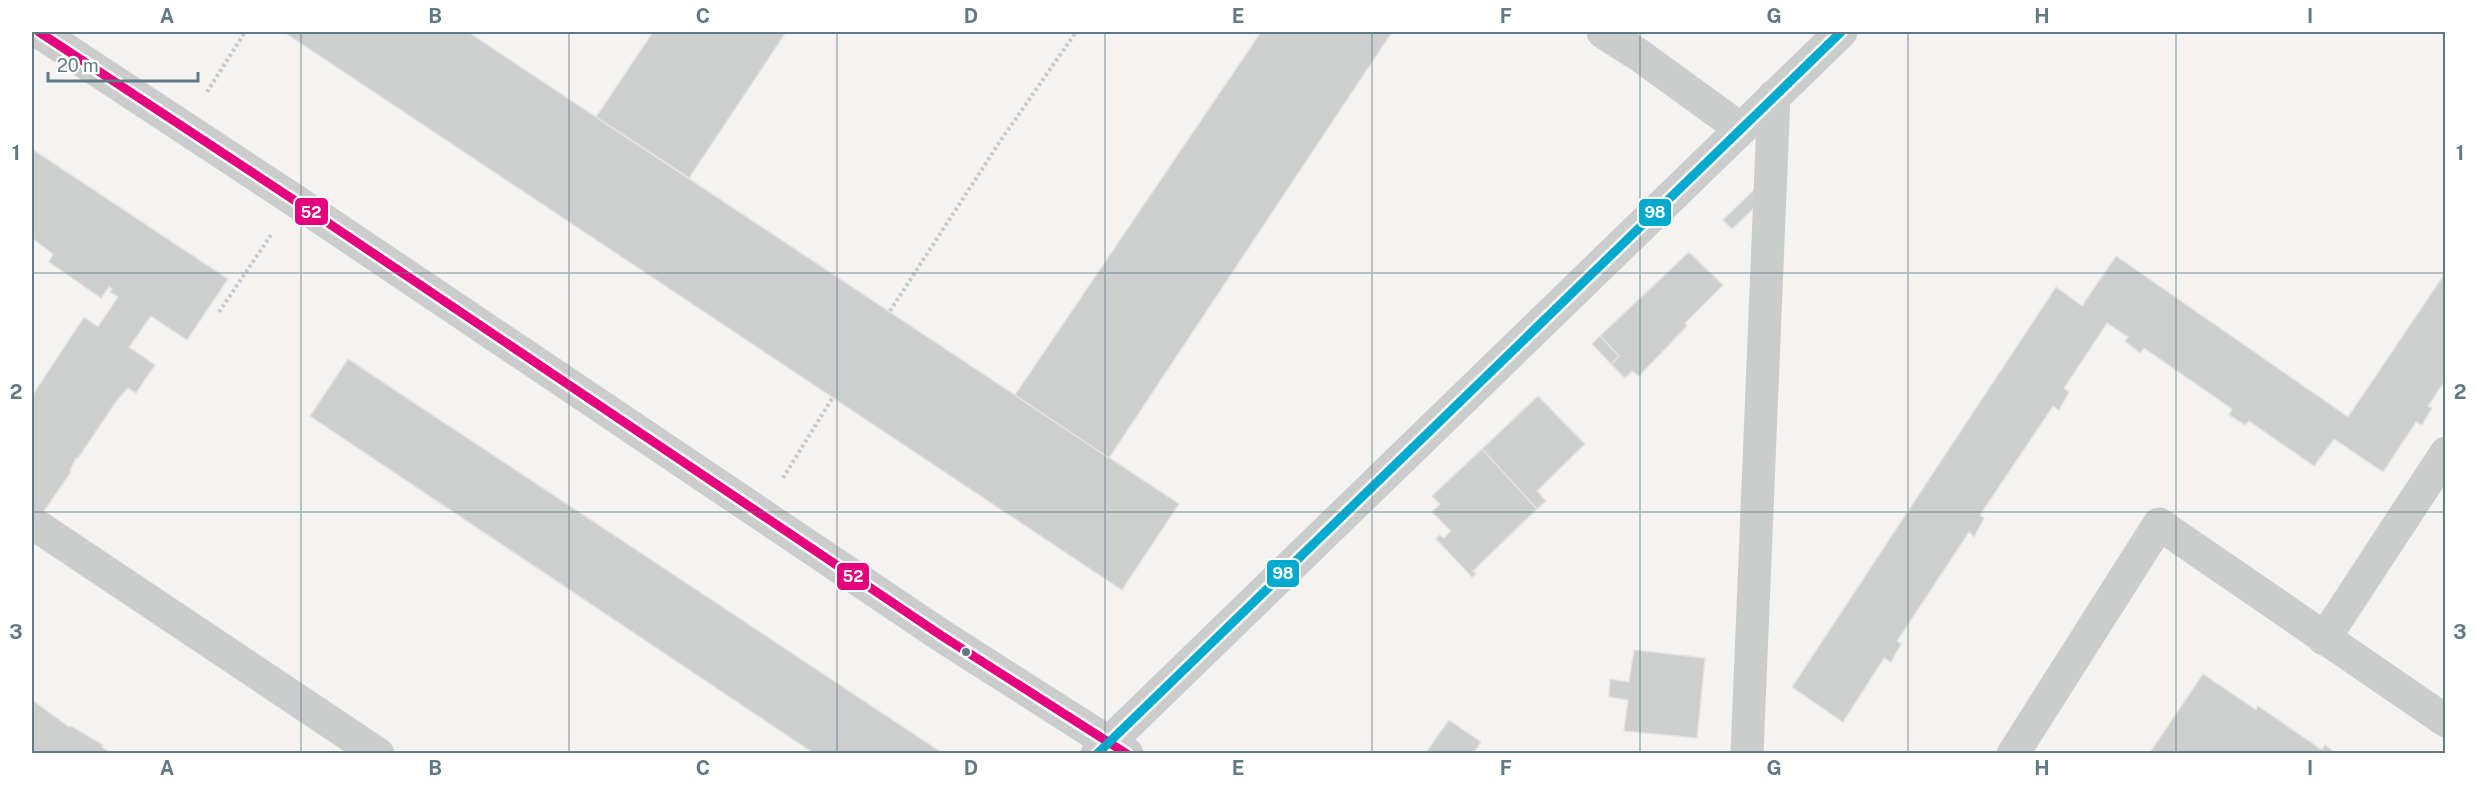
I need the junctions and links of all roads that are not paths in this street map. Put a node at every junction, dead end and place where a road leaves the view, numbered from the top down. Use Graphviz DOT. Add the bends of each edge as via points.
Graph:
graph roads {
  1 [pos="39,32"];
  2 [pos="1602,32"];
  3 [pos="1841,32"];
  4 [pos="1774,96"];
  5 [pos="1740,129"];
  6 [pos="2445,453"];
  7 [pos="34,524"];
  8 [pos="2324,639"];
  9 [pos="2445,721"];
  10 [pos="1112,749"];
  11 [pos="378,753"];
  12 [pos="1747,753"];
  13 [pos="2013,753"];
  1 -- 10 [label="street"];
  2 -- 5 [label="street"];
  3 -- 4 [label="street"];
  4 -- 5 [label="street"];
  4 -- 12 [label="street"];
  5 -- 10 [label="street"];
  6 -- 8 [label="street"];
  7 -- 11 [label="street"];
  8 -- 9 [label="street"];
  8 -- 13 [label="street" via="2159,524"];
}
